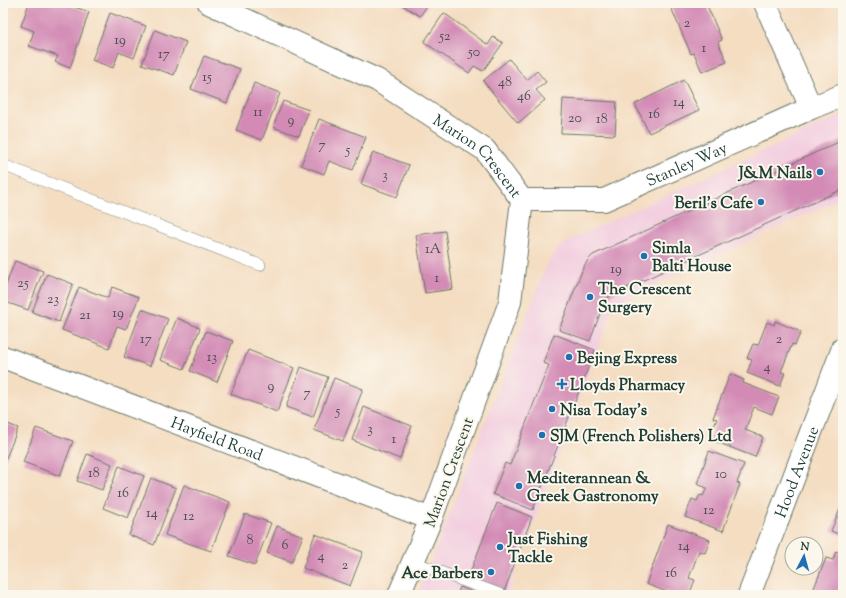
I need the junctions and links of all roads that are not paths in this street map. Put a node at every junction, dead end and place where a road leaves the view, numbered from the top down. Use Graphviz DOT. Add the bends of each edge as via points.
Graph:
graph roads {
  1 [pos="209,3"];
  2 [pos="764,3"];
  3 [pos="843,95"];
  4 [pos="811,108"];
  5 [pos="3,165"];
  6 [pos="522,200"];
  7 [pos="260,265"];
  8 [pos="843,348"];
  9 [pos="3,357"];
  10 [pos="431,519"];
  11 [pos="413,562"];
  12 [pos="399,595"];
  13 [pos="502,595"];
  14 [pos="749,595"];
  1 -- 6 [label="street, Marion Crescent" via="377,80 485,150"];
  2 -- 4 [label="street"];
  3 -- 4 [label="street, Stanley Way"];
  4 -- 6 [label="street, Stanley Way" via="604,200"];
  5 -- 7 [label="lane"];
  6 -- 10 [label="street, Marion Crescent" via="510,302"];
  8 -- 14 [label="street, Hood Avenue"];
  9 -- 10 [label="street, Hayfield Road"];
  10 -- 11 [label="street, Marion Crescent"];
  11 -- 12 [label="street, Marion Crescent"];
  11 -- 13 [label="lane"];
}
